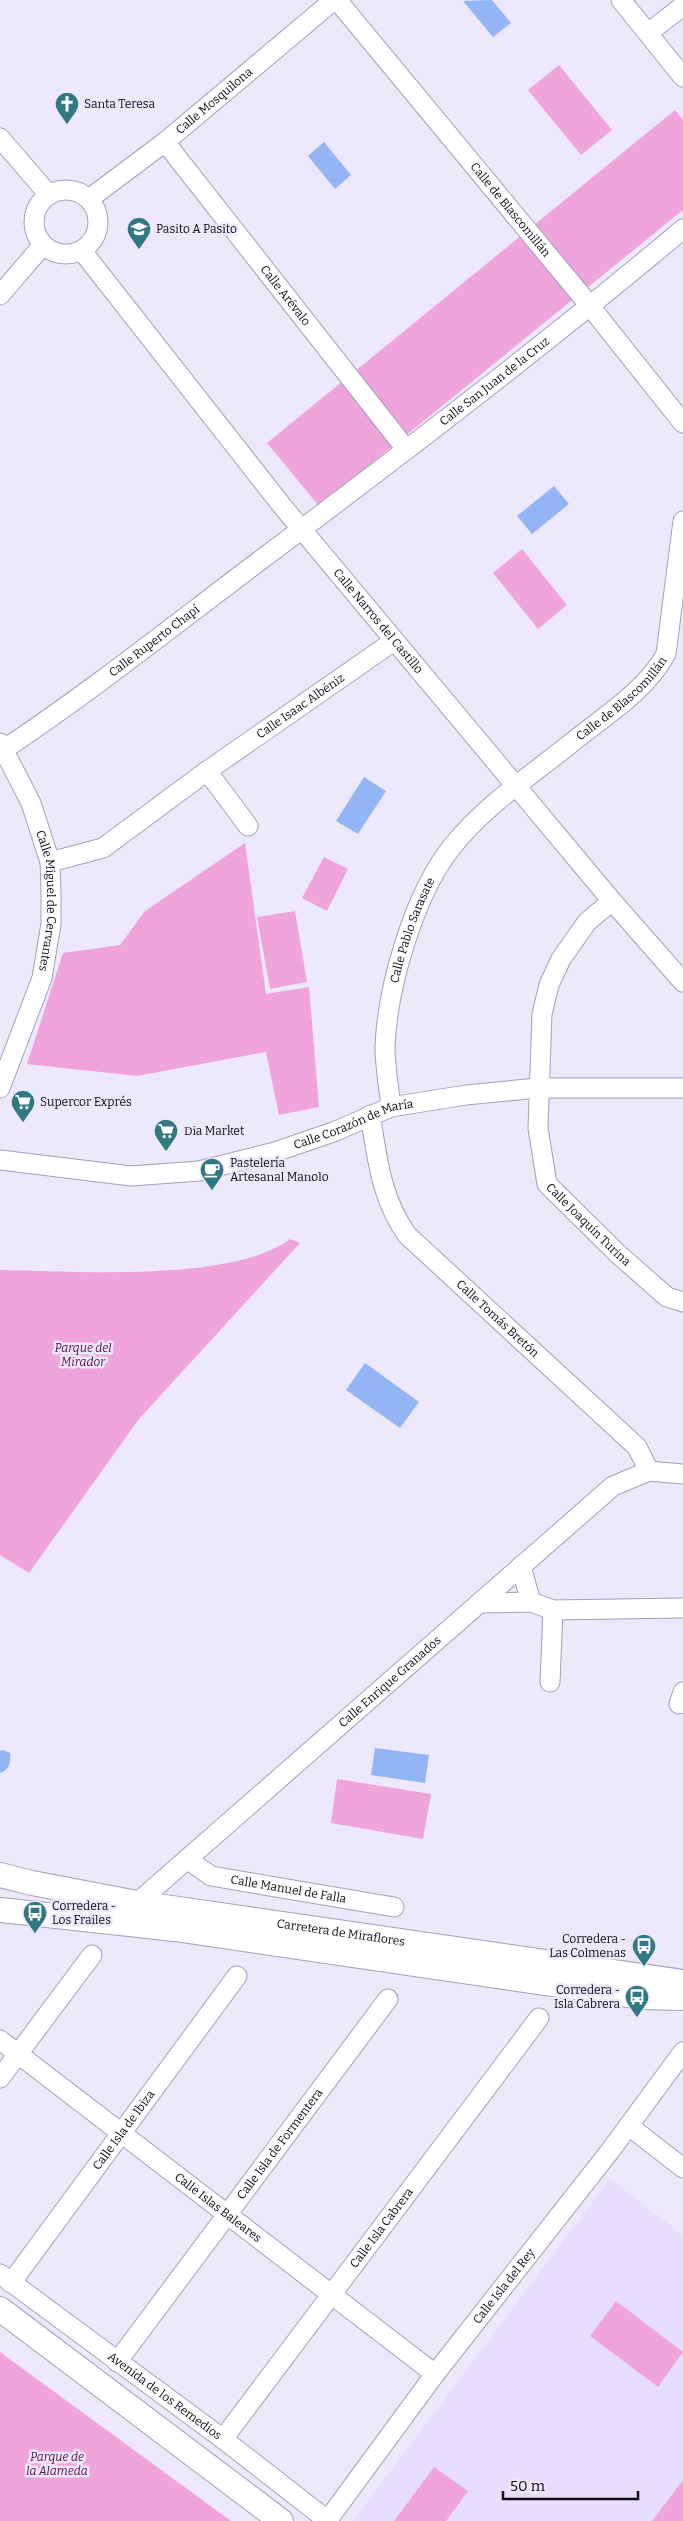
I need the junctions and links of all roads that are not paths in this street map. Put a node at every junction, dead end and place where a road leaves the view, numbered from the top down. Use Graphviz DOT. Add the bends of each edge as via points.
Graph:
graph roads {
  1 [pos="335,0"];
  2 [pos="621,0"];
  3 [pos="683,6"];
  4 [pos="648,33"];
  5 [pos="683,76"];
  6 [pos="0,138"];
  7 [pos="165,142"];
  8 [pos="48,195"];
  9 [pos="90,199"];
  10 [pos="683,228"];
  11 [pos="43,245"];
  12 [pos="82,251"];
  13 [pos="0,295"];
  14 [pos="590,307"];
  15 [pos="683,423"];
  16 [pos="406,449"];
  17 [pos="683,521"];
  18 [pos="302,529"];
  19 [pos="394,641"];
  20 [pos="2,748"];
  21 [pos="207,771"];
  22 [pos="515,785"];
  23 [pos="248,826"];
  24 [pos="50,862"];
  25 [pos="612,901"];
  26 [pos="683,982"];
  27 [pos="0,1088"];
  28 [pos="538,1088"];
  29 [pos="683,1088"];
  30 [pos="390,1107"];
  31 [pos="370,1115"];
  32 [pos="0,1160"];
  33 [pos="683,1302"];
  34 [pos="649,1471"];
  35 [pos="683,1474"];
  36 [pos="521,1566"];
  37 [pos="531,1602"];
  38 [pos="478,1603"];
  39 [pos="683,1608"];
  40 [pos="553,1610"];
  41 [pos="550,1682"];
  42 [pos="187,1859"];
  43 [pos="0,1875"];
  44 [pos="0,1887"];
  45 [pos="137,1903"];
  46 [pos="394,1907"];
  47 [pos="0,1910"];
  48 [pos="175,1930"];
  49 [pos="92,1955"];
  50 [pos="237,1976"];
  51 [pos="683,1982"];
  52 [pos="641,1997"];
  53 [pos="683,1998"];
  54 [pos="388,1999"];
  55 [pos="683,2011"];
  56 [pos="539,2018"];
  57 [pos="0,2040"];
  58 [pos="683,2052"];
  59 [pos="18,2054"];
  60 [pos="0,2078"];
  61 [pos="629,2126"];
  62 [pos="121,2134"];
  63 [pos="683,2168"];
  64 [pos="226,2214"];
  65 [pos="6,2279"];
  66 [pos="331,2293"];
  67 [pos="0,2309"];
  68 [pos="117,2362"];
  69 [pos="435,2374"];
  70 [pos="223,2439"];
  71 [pos="281,2521"];
  72 [pos="327,2521"];
  1 -- 7 [label="street, Calle Mosquilona"];
  1 -- 14 [label="street, Calle de Blascomillán"];
  2 -- 4 [label="street"];
  3 -- 4 [label="street"];
  4 -- 5 [label="street"];
  6 -- 8 [label="street"];
  7 -- 9 [label="street, Calle Mosquilona"];
  7 -- 16 [label="street, Calle Arévalo"];
  8 -- 9 [label="street" via="62,190 77,191"];
  8 -- 11 [label="street" via="38,205 34,219 35,233"];
  9 -- 12 [label="street" via="97,212 99,227 93,241"];
  10 -- 14 [label="street, Calle San Juan de la Cruz"];
  11 -- 12 [label="street" via="54,253 68,255"];
  11 -- 13 [label="street"];
  12 -- 18 [label="street, Calle Narros del Castillo"];
  14 -- 15 [label="street, Calle de Blascomillán"];
  14 -- 16 [label="street, Calle San Juan de la Cruz"];
  16 -- 18 [label="street, Calle San Juan de la Cruz"];
  17 -- 22 [label="street, Calle de Blascomillán" via="666,654 656,672"];
  18 -- 19 [label="street, Calle Narros del Castillo"];
  18 -- 20 [label="street, Calle Ruperto Chapí"];
  19 -- 21 [label="street, Calle Isaac Albéniz"];
  19 -- 22 [label="street, Calle Narros del Castillo"];
  20 -- 24 [label="street, Calle Miguel de Cervantes" via="31,803"];
  21 -- 23 [label="street"];
  21 -- 24 [label="street, Calle Isaac Albéniz" via="103,848"];
  22 -- 25 [label="street, Calle Narros del Castillo"];
  22 -- 30 [label="street, Calle Pablo Sarasate" via="492,804 450,849 420,900 393,984 385,1047"];
  24 -- 27 [label="street, Calle Miguel de Cervantes" via="51,924 44,970"];
  25 -- 26 [label="street, Calle Narros del Castillo"];
  25 -- 28 [label="street, Calle Joaquín Turina" via="587,922 561,959 549,985 542,1014"];
  28 -- 29 [label="street, Calle Corazón de María"];
  28 -- 30 [label="street, Calle Corazón de María"];
  28 -- 33 [label="street, Calle Joaquín Turina" via="538,1128 547,1184 667,1297"];
  30 -- 31 [label="street, Calle Corazón de María"];
  31 -- 32 [label="street, Calle Corazón de María" via="336,1131 275,1152 200,1171 130,1176"];
  31 -- 34 [label="street, Calle Tomás Bretón" via="386,1197 392,1214 406,1235 637,1447"];
  34 -- 35 [label="street"];
  34 -- 36 [label="street, Calle Enrique Granados" via="613,1486"];
  36 -- 37 [label="street"];
  36 -- 38 [label="street, Calle Enrique Granados"];
  37 -- 38 [label="street"];
  37 -- 40 [label="street"];
  38 -- 42 [label="street, Calle Enrique Granados"];
  39 -- 40 [label="street"];
  40 -- 41 [label="street"];
  42 -- 45 [label="street, Calle Enrique Granados"];
  42 -- 46 [label="street, Calle Manuel de Falla" via="211,1876"];
  43 -- 45 [label="main road, Carretera de Miraflores"];
  44 -- 48 [label="main road, Carretera de Miraflores" via="28,1898"];
  45 -- 51 [label="main road, Carretera de Miraflores"];
  47 -- 48 [label="main road, Carretera de Miraflores"];
  48 -- 52 [label="main road, Carretera de Miraflores"];
  49 -- 59 [label="street"];
  50 -- 62 [label="street, Calle Isla de Ibiza"];
  52 -- 53 [label="main road, Carretera de Miraflores"];
  52 -- 55 [label="main road, Carretera de Miraflores"];
  54 -- 64 [label="street, Calle Isla de Formentera"];
  56 -- 66 [label="street, Calle Isla Cabrera"];
  57 -- 59 [label="street, Calle Islas Baleares"];
  58 -- 61 [label="street, Calle Isla del Rey"];
  59 -- 60 [label="street"];
  59 -- 62 [label="street, Calle Islas Baleares"];
  61 -- 63 [label="street"];
  61 -- 69 [label="street, Calle Isla del Rey"];
  62 -- 64 [label="street, Calle Islas Baleares"];
  62 -- 65 [label="street, Calle Isla de Ibiza"];
  64 -- 66 [label="street, Calle Islas Baleares"];
  64 -- 68 [label="street, Calle Isla de Formentera"];
  65 -- 68 [label="street, Avenida de los Remedios"];
  66 -- 69 [label="street, Calle Islas Baleares"];
  66 -- 70 [label="street, Calle Isla Cabrera"];
  67 -- 71 [label="main road"];
  68 -- 70 [label="street, Avenida de los Remedios"];
  69 -- 72 [label="street, Calle Isla del Rey"];
  70 -- 72 [label="street, Avenida de los Remedios"];
}
